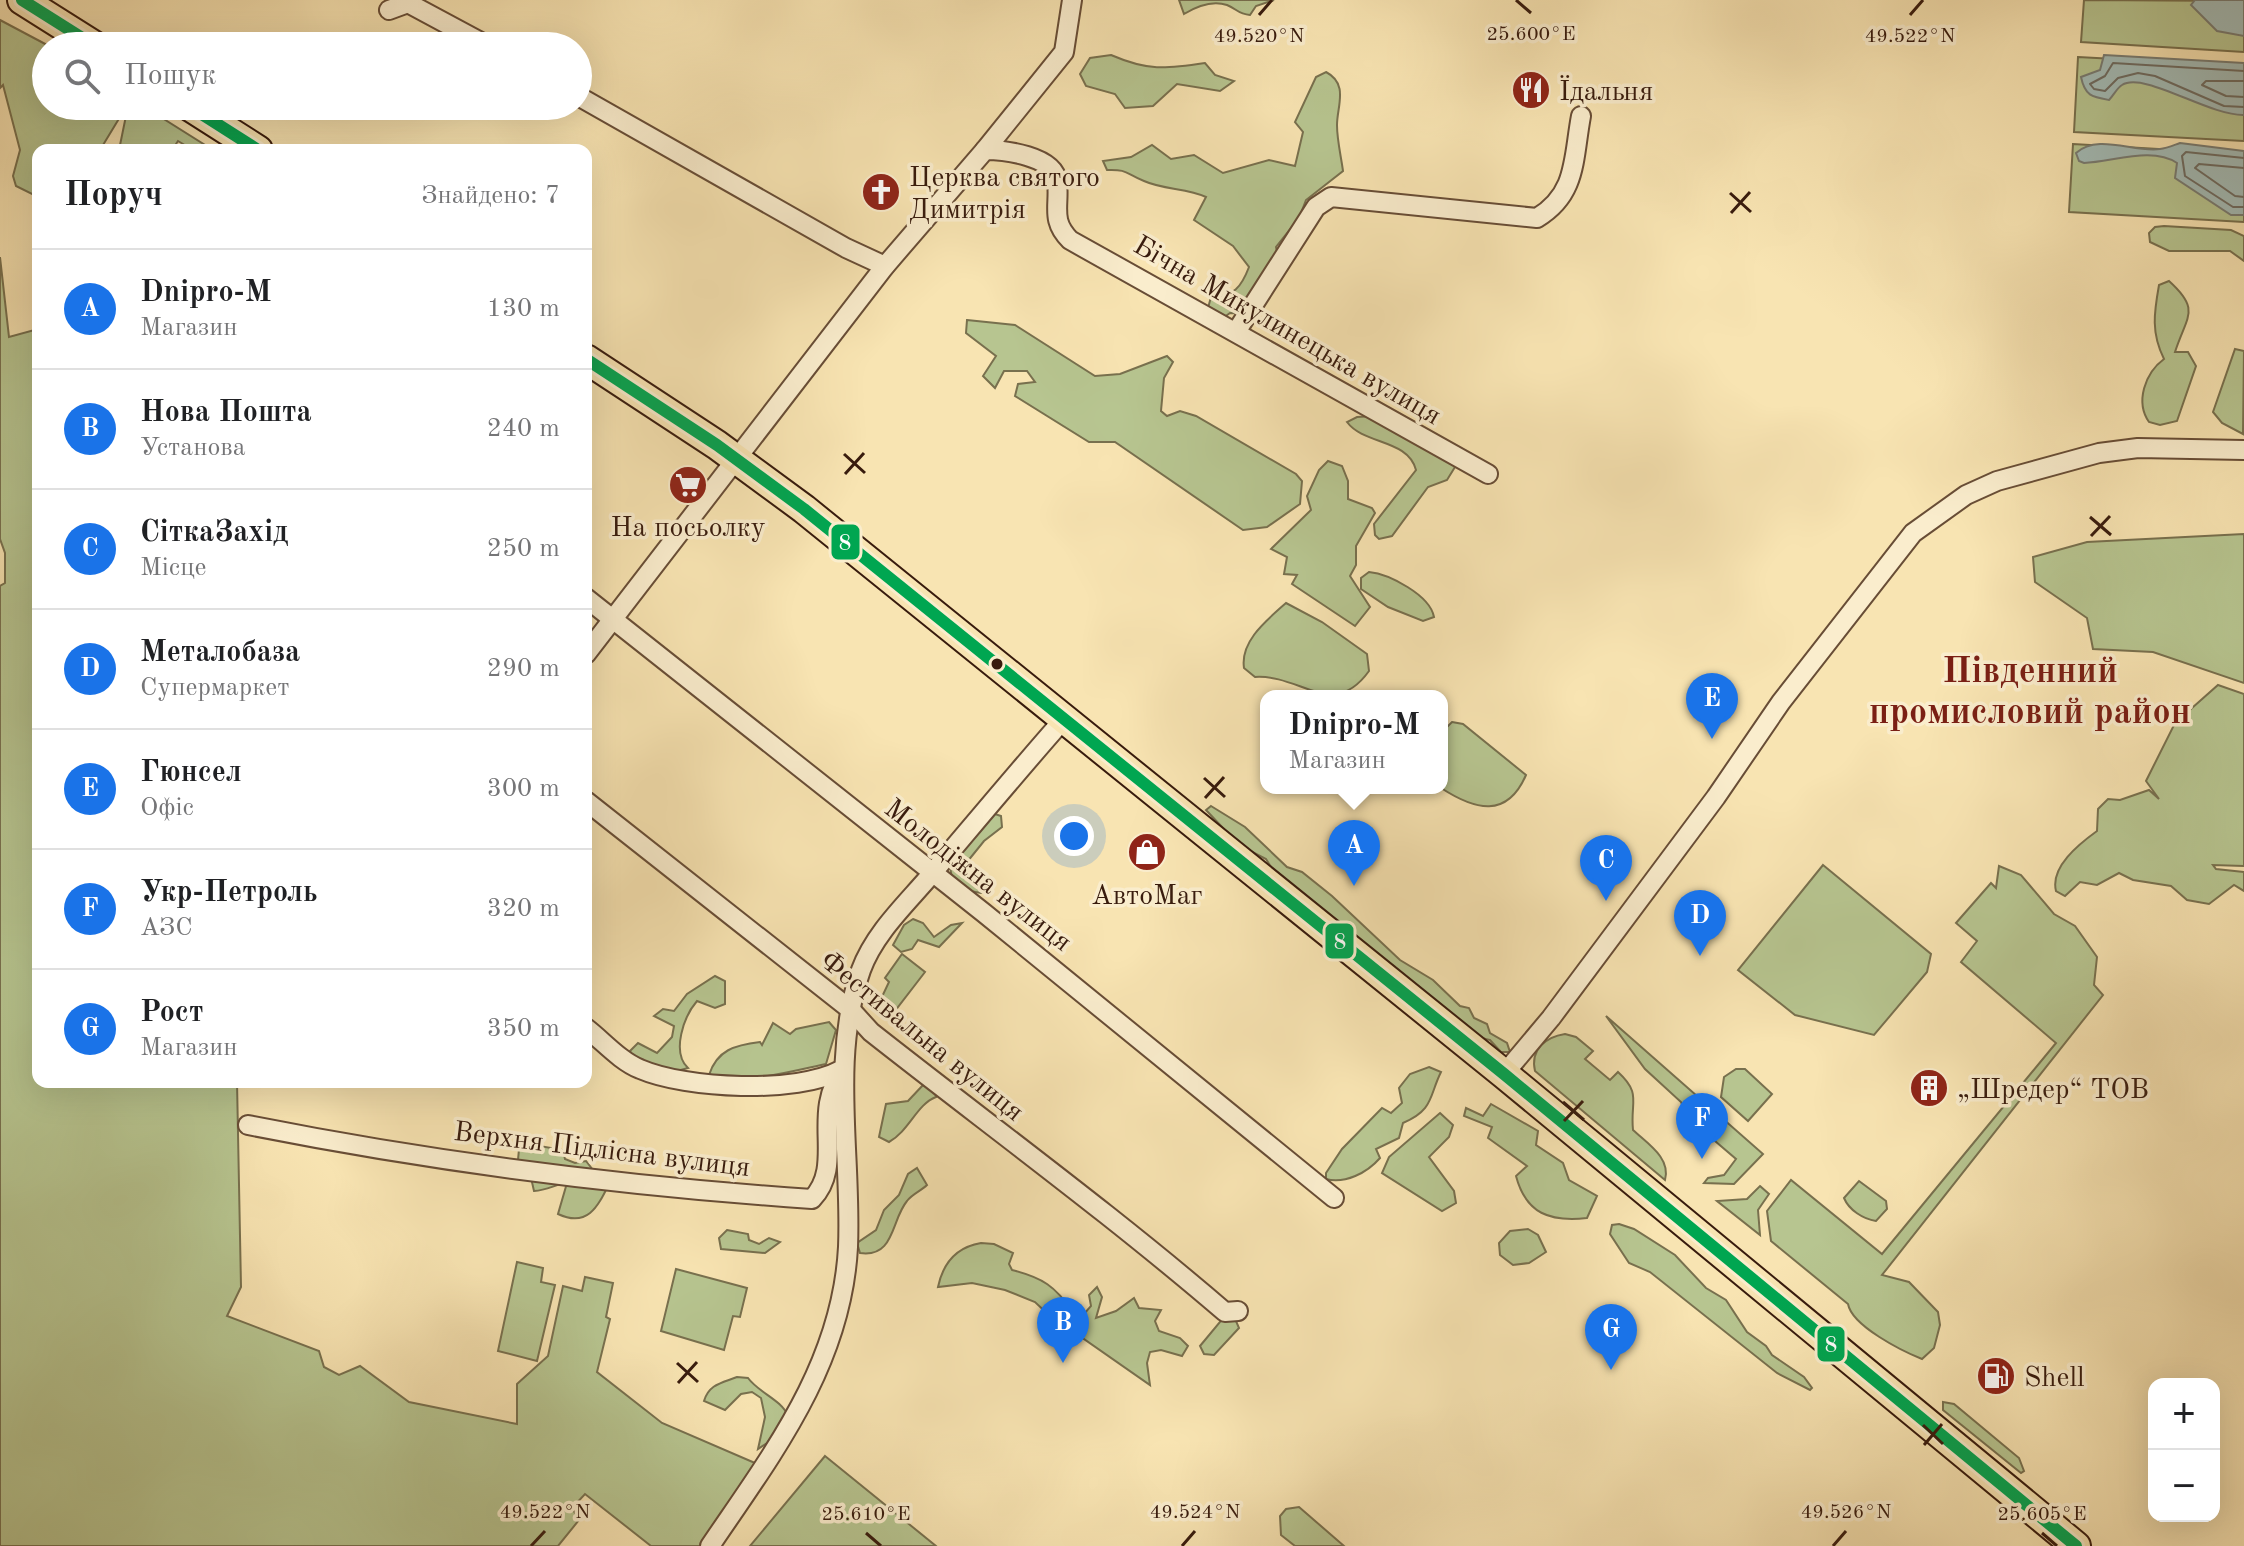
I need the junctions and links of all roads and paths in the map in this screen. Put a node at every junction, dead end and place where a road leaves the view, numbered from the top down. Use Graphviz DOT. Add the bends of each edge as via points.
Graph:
graph roads {
  1 [pos="22,0"];
  2 [pos="1072,0"];
  3 [pos="389,10"];
  4 [pos="73,32"];
  5 [pos="462,32"];
  6 [pos="592,104"];
  7 [pos="1581,116"];
  8 [pos="211,120"];
  9 [pos="249,144"];
  10 [pos="985,150"];
  11 [pos="885,266"];
  12 [pos="1236,332"];
  13 [pos="592,363"];
  14 [pos="2244,450"];
  15 [pos="735,459"];
  16 [pos="1488,474"];
  17 [pos="592,603"];
  18 [pos="612,618"];
  19 [pos="592,646"];
  20 [pos="1063,720"];
  21 [pos="592,806"];
  22 [pos="933,873"];
  23 [pos="851,1010"];
  24 [pos="592,1033"];
  25 [pos="844,1069"];
  26 [pos="1504,1074"];
  27 [pos="248,1125"];
  28 [pos="1334,1198"];
  29 [pos="1232,1311"];
  30 [pos="710,1546"];
  31 [pos="2076,1546"];
  1 -- 4 [label="highway"];
  2 -- 10 [label="street" via="1064,52"];
  3 -- 5 [label="street" via="408,3"];
  6 -- 11 [label="street"];
  7 -- 12 [label="street" via="1568,190 1556,207 1537,218 1331,197 1316,207"];
  8 -- 9 [label="highway"];
  10 -- 11 [label="street"];
  10 -- 12 [label="street, Бічна Микулинецька вулиця" via="1014,154 1052,169 1057,178 1055,216 1070,240"];
  11 -- 15 [label="street"];
  12 -- 16 [label="street, Бічна Микулинецька вулиця"];
  13 -- 15 [label="highway"];
  14 -- 26 [label="street" via="2138,448 2099,453 1997,481 1966,495 1913,533"];
  15 -- 18 [label="street"];
  15 -- 20 [label="highway"];
  17 -- 18 [label="street, Молодіжна вулиця"];
  18 -- 19 [label="street"];
  18 -- 22 [label="street, Молодіжна вулиця"];
  20 -- 22 [label="street"];
  20 -- 26 [label="highway"];
  21 -- 23 [label="street, Фестивальна вулиця"];
  22 -- 23 [label="street" via="887,926 862,967"];
  22 -- 28 [label="street, Молодіжна вулиця"];
  23 -- 25 [label="street"];
  23 -- 29 [label="street, Фестивальна вулиця" via="871,1032 1056,1179"];
  24 -- 25 [label="street" via="638,1069 723,1085 797,1083"];
  25 -- 27 [label="street, Верхня Підлісна вулиця" via="828,1092 827,1171 812,1199 649,1185 341,1144"];
  25 -- 30 [label="street" via="848,1250 828,1351 786,1432"];
  26 -- 31 [label="highway"];
}
